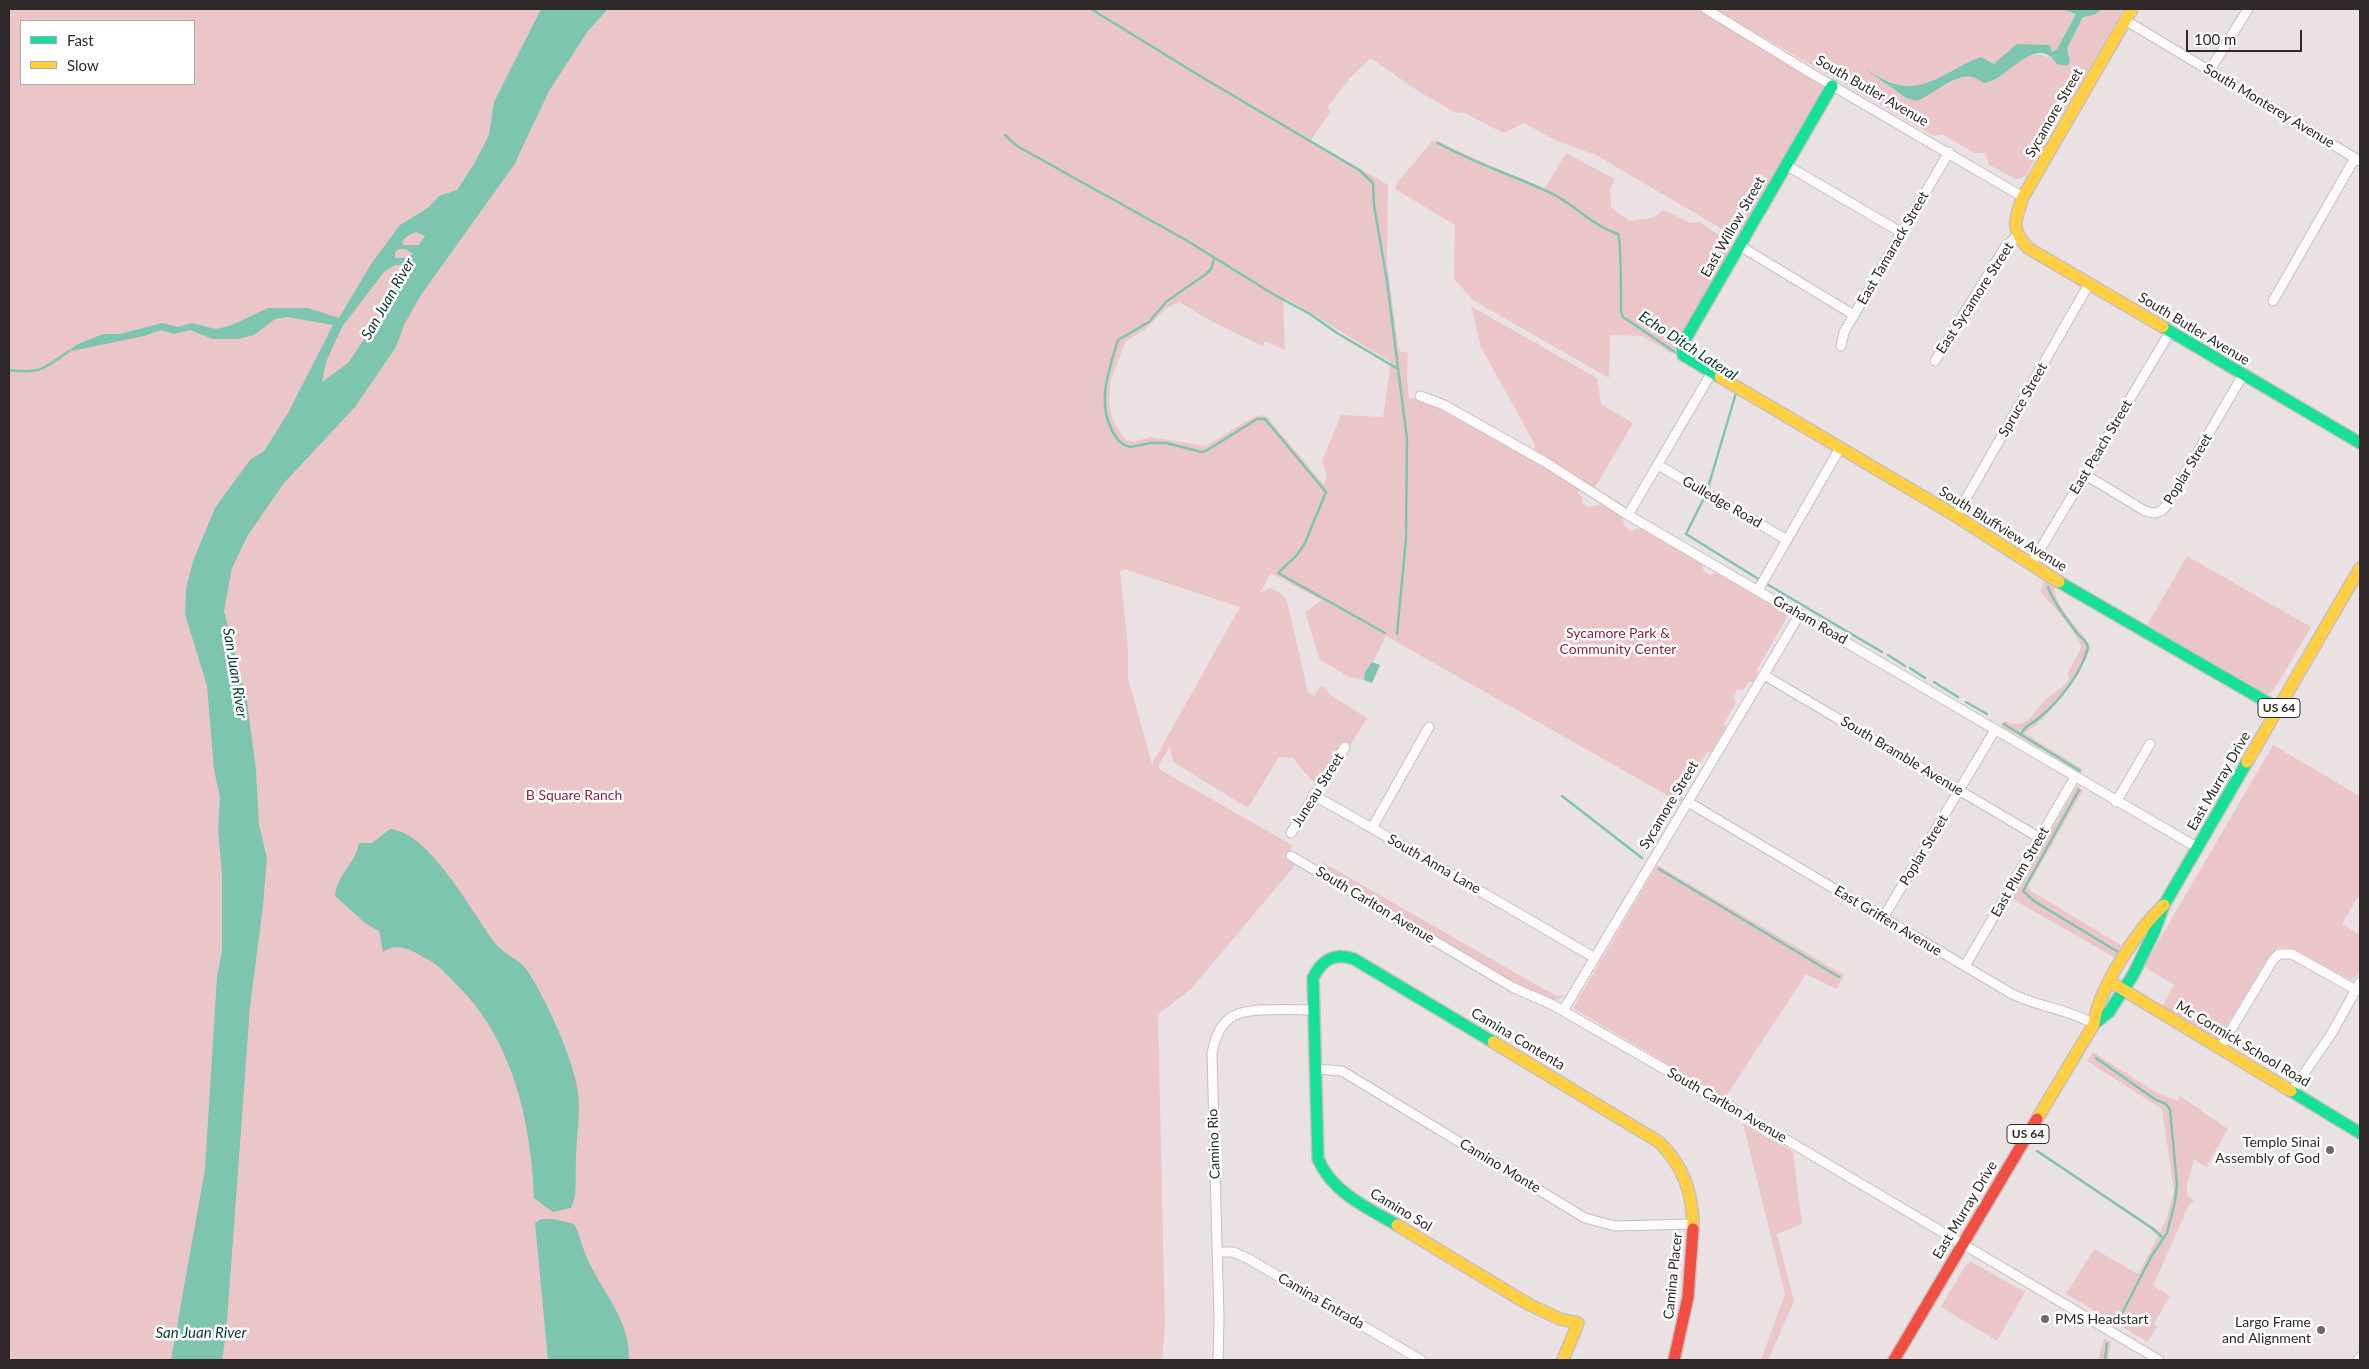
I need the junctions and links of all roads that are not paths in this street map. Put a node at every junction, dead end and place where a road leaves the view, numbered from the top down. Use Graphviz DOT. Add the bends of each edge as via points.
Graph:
graph roads {
  1 [pos="1706,9"];
  2 [pos="2132,9"];
  3 [pos="2248,9"];
  4 [pos="2125,20"];
  5 [pos="2210,70"];
  6 [pos="1832,86"];
  7 [pos="1949,152"];
  8 [pos="2358,160"];
  9 [pos="1786,165"];
  10 [pos="2023,197"];
  11 [pos="1902,233"];
  12 [pos="2017,236"];
  13 [pos="1740,246"];
  14 [pos="2089,284"];
  15 [pos="2273,301"];
  16 [pos="1854,315"];
  17 [pos="2170,332"];
  18 [pos="1841,346"];
  19 [pos="1935,361"];
  20 [pos="1712,372"];
  21 [pos="2243,375"];
  22 [pos="1420,396"];
  23 [pos="2360,443"];
  24 [pos="1840,448"];
  25 [pos="1658,465"];
  26 [pos="2084,474"];
  27 [pos="1628,515"];
  28 [pos="1956,516"];
  29 [pos="1787,540"];
  30 [pos="2032,563"];
  31 [pos="2360,568"];
  32 [pos="1758,590"];
  33 [pos="1800,614"];
  34 [pos="1764,675"];
  35 [pos="2279,709"];
  36 [pos="1429,727"];
  37 [pos="1995,730"];
  38 [pos="2150,744"];
  39 [pos="1345,746"];
  40 [pos="2075,777"];
  41 [pos="1959,790"];
  42 [pos="1313,795"];
  43 [pos="1688,802"];
  44 [pos="2116,802"];
  45 [pos="1372,828"];
  46 [pos="1291,833"];
  47 [pos="2040,838"];
  48 [pos="2198,848"];
  49 [pos="1292,856"];
  50 [pos="2164,905"];
  51 [pos="1883,918"];
  52 [pos="1595,958"];
  53 [pos="1965,966"];
  54 [pos="2110,982"];
  55 [pos="2358,986"];
  56 [pos="2122,990"];
  57 [pos="1314,1010"];
  58 [pos="1563,1011"];
  59 [pos="2094,1024"];
  60 [pos="2220,1048"];
  61 [pos="1317,1069"];
  62 [pos="2292,1091"];
  63 [pos="2360,1133"];
  64 [pos="1693,1224"];
  65 [pos="1962,1245"];
  66 [pos="1217,1252"];
  67 [pos="1218,1360"];
  68 [pos="1421,1360"];
  69 [pos="1563,1360"];
  70 [pos="1674,1360"];
  71 [pos="1894,1360"];
  72 [pos="2159,1360"];
  1 -- 6 [label="street, South Butler Avenue"];
  2 -- 4 [label="main road, Sycamore Street"];
  3 -- 5 [label="street"];
  4 -- 5 [label="street, South Monterey Avenue"];
  4 -- 10 [label="main road, Sycamore Street"];
  5 -- 8 [label="street, South Monterey Avenue"];
  6 -- 7 [label="street, South Butler Avenue"];
  6 -- 9 [label="main road, East Willow Street"];
  7 -- 10 [label="street, South Butler Avenue"];
  7 -- 11 [label="street, East Tamarack Street"];
  8 -- 15 [label="street"];
  9 -- 11 [label="street"];
  9 -- 13 [label="main road, East Willow Street"];
  10 -- 12 [label="main road, Sycamore Street" via="2016,219"];
  11 -- 16 [label="street, East Tamarack Street"];
  12 -- 14 [label="main road, South Butler Avenue" via="2028,248"];
  12 -- 19 [label="street, East Sycamore Street" via="2005,247"];
  13 -- 16 [label="street"];
  13 -- 20 [label="main road, East Willow Street" via="1681,349 1686,357"];
  14 -- 17 [label="main road, South Butler Avenue"];
  14 -- 28 [label="street, Spruce Street"];
  16 -- 18 [label="street, East Tamarack Street" via="1844,332"];
  17 -- 21 [label="main road, South Butler Avenue"];
  17 -- 26 [label="street, East Peach Street"];
  20 -- 24 [label="main road, South Bluffview Avenue"];
  20 -- 25 [label="street"];
  21 -- 23 [label="main road, South Butler Avenue"];
  21 -- 26 [label="street, Poplar Street" via="2161,512 2145,510"];
  22 -- 27 [label="street, Graham Road" via="1444,405 1545,462"];
  24 -- 28 [label="main road, South Bluffview Avenue"];
  24 -- 29 [label="street"];
  25 -- 27 [label="street"];
  25 -- 29 [label="street, Gulledge Road"];
  26 -- 30 [label="street, East Peach Street"];
  27 -- 32 [label="street, Graham Road"];
  28 -- 30 [label="main road, South Bluffview Avenue"];
  29 -- 32 [label="street"];
  30 -- 35 [label="main road, South Bluffview Avenue" via="2059,582"];
  31 -- 35 [label="main road, East Murray Drive / US 64"];
  32 -- 33 [label="street, Graham Road"];
  33 -- 34 [label="street, Sycamore Street"];
  33 -- 37 [label="street, Graham Road"];
  34 -- 41 [label="street, South Bramble Avenue"];
  34 -- 43 [label="street, Sycamore Street"];
  35 -- 48 [label="main road, East Murray Drive / US 64"];
  36 -- 45 [label="street, South Anna Lane"];
  37 -- 40 [label="street, Graham Road"];
  37 -- 41 [label="street, Poplar Street"];
  38 -- 44 [label="street"];
  39 -- 42 [label="street, Juneau Street"];
  40 -- 44 [label="street, Graham Road"];
  40 -- 47 [label="street, East Plum Street"];
  41 -- 47 [label="street, South Bramble Avenue"];
  41 -- 51 [label="street, Poplar Street"];
  42 -- 45 [label="street"];
  42 -- 46 [label="street, Juneau Street"];
  43 -- 51 [label="street, East Griffen Avenue"];
  43 -- 52 [label="street, Sycamore Street"];
  44 -- 48 [label="street, Graham Road"];
  45 -- 52 [label="street, South Anna Lane"];
  47 -- 53 [label="street, East Plum Street"];
  48 -- 50 [label="main road, East Murray Drive / US 64"];
  49 -- 58 [label="street, South Carlton Avenue" via="1514,988"];
  50 -- 54 [label="main road, East Murray Drive / US 64" via="2146,922"];
  50 -- 56 [label="main road, East Murray Drive / US 64" via="2158,928"];
  51 -- 53 [label="street, East Griffen Avenue"];
  52 -- 58 [label="street, Sycamore Street"];
  53 -- 59 [label="street, East Griffen Avenue" via="2025,1000 2074,1013"];
  54 -- 56 [label="main road, Mc Cormick School Road"];
  54 -- 59 [label="main road, East Murray Drive / US 64" via="2096,1007"];
  55 -- 60 [label="street" via="2292,954 2278,954"];
  55 -- 62 [label="street" via="2332,1033"];
  56 -- 59 [label="main road, East Murray Drive / US 64" via="2108,1014"];
  56 -- 60 [label="main road, Mc Cormick School Road"];
  57 -- 61 [label="main road, Camino Sol"];
  57 -- 64 [label="main road, Camina Contenta" via="1314,978 1318,966 1336,955 1354,958 1653,1137 1668,1149 1688,1186"];
  57 -- 66 [label="street, Camino Rio" via="1247,1012 1230,1017 1217,1034 1212,1054"];
  58 -- 65 [label="street, South Carlton Avenue"];
  59 -- 65 [label="main road, East Murray Drive / US 64"];
  60 -- 62 [label="main road, Mc Cormick School Road"];
  61 -- 64 [label="street, Camino Monte" via="1342,1071 1586,1218 1615,1226"];
  61 -- 69 [label="main road, Camino Sol" via="1318,1159 1334,1187 1528,1304 1560,1319 1578,1323"];
  62 -- 63 [label="main road, Mc Cormick School Road"];
  64 -- 70 [label="main road, Camina Placer" via="1690,1295"];
  65 -- 71 [label="main road, East Murray Drive / US 64"];
  65 -- 72 [label="street, South Carlton Avenue"];
  66 -- 67 [label="street, Camino Rio"];
  66 -- 68 [label="street, Camina Entrada" via="1234,1252 1247,1258"];
}
